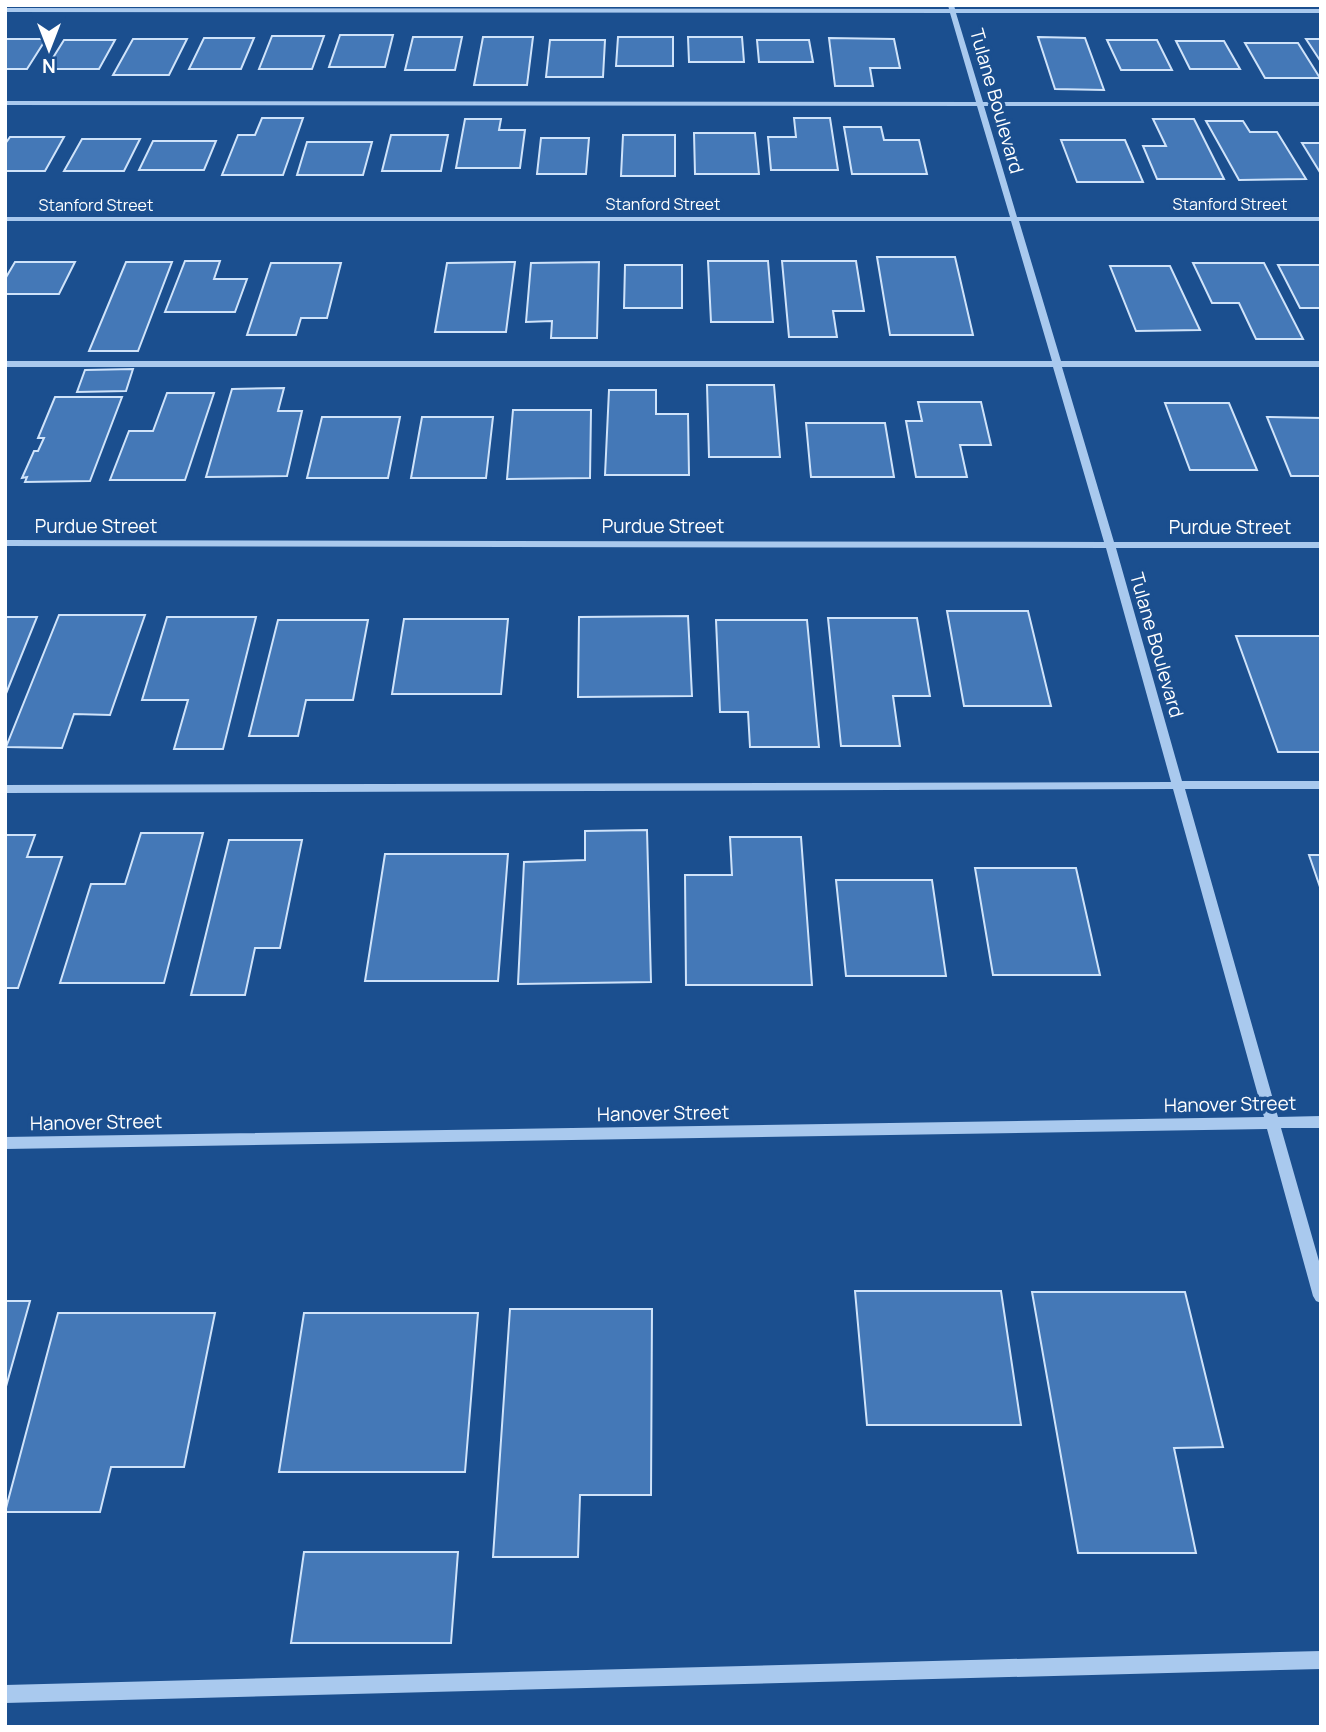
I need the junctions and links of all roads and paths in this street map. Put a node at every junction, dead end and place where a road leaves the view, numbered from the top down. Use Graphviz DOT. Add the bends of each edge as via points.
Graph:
graph roads {
  1 [pos="952,8"];
  2 [pos="5,10"];
  3 [pos="1321,11"];
  4 [pos="979,102"];
  5 [pos="5,103"];
  6 [pos="1321,104"];
  7 [pos="1012,218"];
  8 [pos="5,219"];
  9 [pos="1321,219"];
  10 [pos="1056,363"];
  11 [pos="5,364"];
  12 [pos="1321,364"];
  13 [pos="5,543"];
  14 [pos="1110,544"];
  15 [pos="1321,545"];
  16 [pos="1177,784"];
  17 [pos="1321,785"];
  18 [pos="5,789"];
  19 [pos="1271,1122"];
  20 [pos="1321,1122"];
  21 [pos="5,1143"];
  22 [pos="1321,1296"];
  23 [pos="1321,1660"];
  24 [pos="5,1694"];
  1 -- 2 [label="street"];
  1 -- 3 [label="street"];
  1 -- 4 [label="street, Tulane Boulevard"];
  4 -- 5 [label="street"];
  4 -- 6 [label="street"];
  4 -- 7 [label="street, Tulane Boulevard"];
  7 -- 8 [label="street, Stanford Street"];
  7 -- 9 [label="street, Stanford Street"];
  7 -- 10 [label="street, Tulane Boulevard"];
  10 -- 11 [label="street"];
  10 -- 12 [label="street"];
  10 -- 14 [label="street, Tulane Boulevard"];
  13 -- 14 [label="street, Purdue Street"];
  14 -- 15 [label="street, Purdue Street"];
  14 -- 16 [label="street, Tulane Boulevard"];
  16 -- 17 [label="street"];
  16 -- 18 [label="street"];
  16 -- 19 [label="street, Tulane Boulevard"];
  19 -- 20 [label="street, Hanover Street"];
  19 -- 21 [label="street, Hanover Street"];
  19 -- 22 [label="street, Tulane Boulevard"];
  23 -- 24 [label="street"];
}
